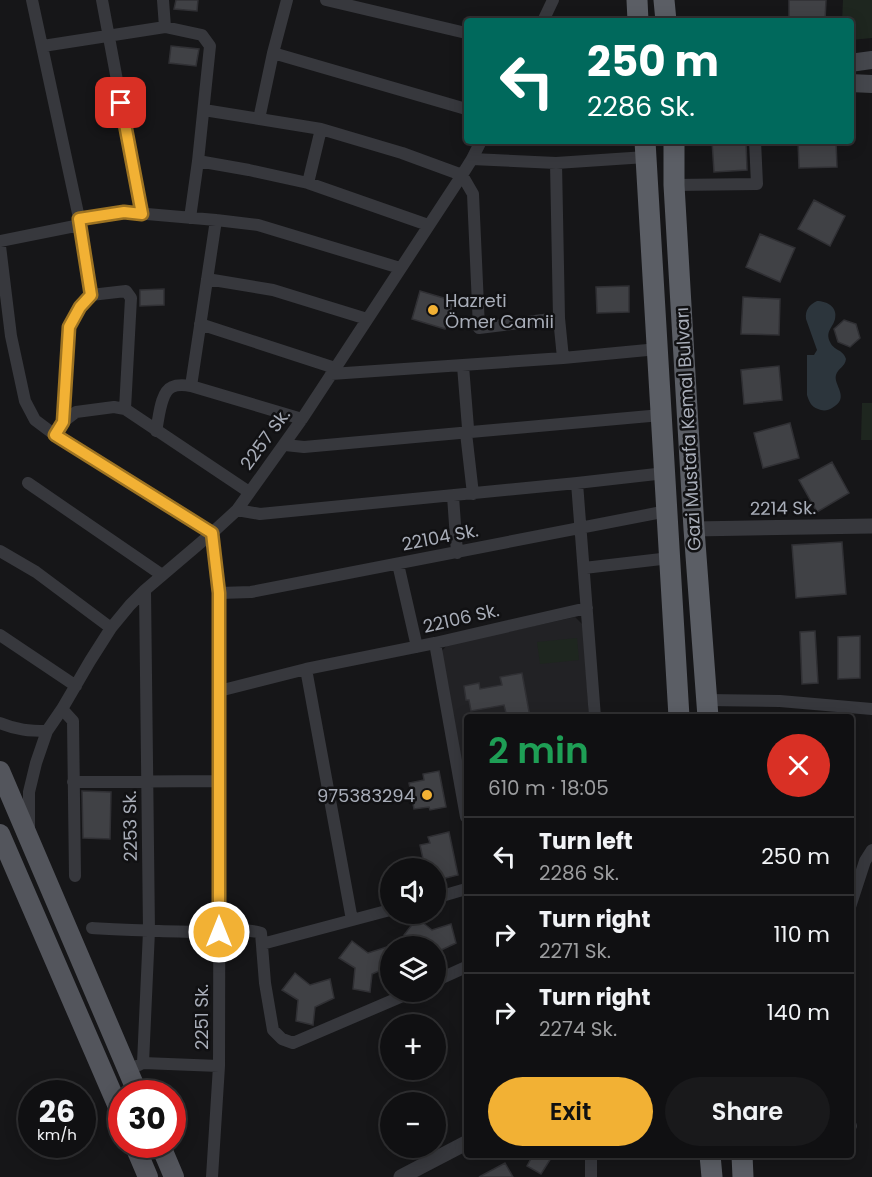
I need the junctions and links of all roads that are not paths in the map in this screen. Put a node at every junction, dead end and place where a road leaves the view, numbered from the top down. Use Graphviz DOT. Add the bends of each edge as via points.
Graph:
graph roads {
  1 [pos="32,0"];
  2 [pos="102,0"];
  3 [pos="163,0"];
  4 [pos="287,0"];
  5 [pos="326,0"];
  6 [pos="553,0"];
  7 [pos="637,0"];
  8 [pos="664,0"];
  9 [pos="544,18"];
  10 [pos="638,18"];
  11 [pos="666,18"];
  12 [pos="165,27"];
  13 [pos="464,33"];
  14 [pos="109,36"];
  15 [pos="43,46"];
  16 [pos="273,53"];
  17 [pos="464,108"];
  18 [pos="204,110"];
  19 [pos="259,119"];
  20 [pos="321,129"];
  21 [pos="480,144"];
  22 [pos="674,144"];
  23 [pos="755,144"];
  24 [pos="646,149"];
  25 [pos="472,159"];
  26 [pos="198,161"];
  27 [pos="556,163"];
  28 [pos="462,175"];
  29 [pos="308,183"];
  30 [pos="674,185"];
  31 [pos="142,214"];
  32 [pos="190,218"];
  33 [pos="216,220"];
  34 [pos="79,222"];
  35 [pos="428,225"];
  36 [pos="0,241"];
  37 [pos="0,246"];
  38 [pos="400,268"];
  39 [pos="207,279"];
  40 [pos="91,295"];
  41 [pos="559,318"];
  42 [pos="367,319"];
  43 [pos="201,324"];
  44 [pos="5,335"];
  45 [pos="658,349"];
  46 [pos="563,358"];
  47 [pos="463,366"];
  48 [pos="333,371"];
  49 [pos="191,386"];
  50 [pos="125,409"];
  51 [pos="662,415"];
  52 [pos="302,419"];
  53 [pos="63,422"];
  54 [pos="156,431"];
  55 [pos="466,433"];
  56 [pos="55,435"];
  57 [pos="285,444"];
  58 [pos="665,472"];
  59 [pos="28,483"];
  60 [pos="577,483"];
  61 [pos="249,492"];
  62 [pos="473,494"];
  63 [pos="453,496"];
  64 [pos="237,510"];
  65 [pos="667,511"];
  66 [pos="872,526"];
  67 [pos="580,528"];
  68 [pos="694,529"];
  69 [pos="212,533"];
  70 [pos="0,551"];
  71 [pos="457,552"];
  72 [pos="670,558"];
  73 [pos="398,564"];
  74 [pos="584,568"];
  75 [pos="162,575"];
  76 [pos="145,590"];
  77 [pos="219,593"];
  78 [pos="587,608"];
  79 [pos="111,628"];
  80 [pos="0,635"];
  81 [pos="435,643"];
  82 [pos="417,647"];
  83 [pos="306,669"];
  84 [pos="76,686"];
  85 [pos="219,691"];
  86 [pos="62,709"];
  87 [pos="707,709"];
  88 [pos="872,709"];
  89 [pos="595,714"];
  90 [pos="679,714"];
  91 [pos="0,723"];
  92 [pos="47,731"];
  93 [pos="0,771"];
  94 [pos="219,780"];
  95 [pos="73,782"];
  96 [pos="147,782"];
  97 [pos="464,804"];
  98 [pos="0,834"];
  99 [pos="28,838"];
  100 [pos="872,850"];
  101 [pos="75,876"];
  102 [pos="464,890"];
  103 [pos="446,895"];
  104 [pos="854,895"];
  105 [pos="380,913"];
  106 [pos="351,920"];
  107 [pos="92,928"];
  108 [pos="149,931"];
  109 [pos="219,932"];
  110 [pos="262,944"];
  111 [pos="464,968"];
  112 [pos="446,976"];
  113 [pos="389,1002"];
  114 [pos="219,1066"];
  115 [pos="136,1067"];
  116 [pos="137,1080"];
  117 [pos="108,1084"];
  118 [pos="464,1144"];
  119 [pos="140,1158"];
  120 [pos="166,1158"];
  121 [pos="591,1158"];
  122 [pos="710,1158"];
  123 [pos="742,1158"];
  124 [pos="148,1177"];
  125 [pos="174,1177"];
  126 [pos="212,1177"];
  127 [pos="403,1177"];
  128 [pos="591,1177"];
  129 [pos="712,1177"];
  130 [pos="743,1177"];
  1 -- 15 [label="street"];
  2 -- 14 [label="street"];
  3 -- 12 [label="street"];
  4 -- 16 [label="street"];
  5 -- 13 [label="street"];
  6 -- 9 [label="street"];
  7 -- 10 [label="highway"];
  8 -- 11 [label="highway"];
  12 -- 14 [label="street"];
  12 -- 18 [label="street" via="202,35 210,46"];
  14 -- 15 [label="street"];
  14 -- 31 [label="street"];
  15 -- 34 [label="street"];
  16 -- 17 [label="street"];
  16 -- 19 [label="street"];
  18 -- 19 [label="street"];
  18 -- 26 [label="street"];
  19 -- 20 [label="street"];
  20 -- 28 [label="street"];
  20 -- 29 [label="street"];
  21 -- 25 [label="street, 2257 Sk."];
  22 -- 30 [label="highway, Gazi Mustafa Kemal Bulvarı"];
  23 -- 30 [label="street" via="758,184"];
  24 -- 27 [label="street"];
  24 -- 45 [label="highway, Gazi Mustafa Kemal Bulvarı"];
  25 -- 27 [label="street"];
  25 -- 28 [label="street, 2257 Sk."];
  26 -- 29 [label="street"];
  26 -- 32 [label="street"];
  27 -- 41 [label="street"];
  28 -- 35 [label="street, 2257 Sk."];
  28 -- 41 [label="street" via="473,194 479,328"];
  29 -- 35 [label="street"];
  30 -- 68 [label="highway, Gazi Mustafa Kemal Bulvarı"];
  31 -- 32 [label="street"];
  31 -- 34 [label="street" via="124,212"];
  32 -- 33 [label="street"];
  33 -- 38 [label="street" via="258,225"];
  33 -- 39 [label="street"];
  34 -- 36 [label="street"];
  34 -- 40 [label="street"];
  35 -- 38 [label="street, 2257 Sk."];
  37 -- 44 [label="street"];
  38 -- 42 [label="street, 2257 Sk."];
  39 -- 42 [label="street" via="273,290"];
  39 -- 43 [label="street"];
  40 -- 50 [label="street" via="126,291 131,298"];
  40 -- 53 [label="street" via="69,327"];
  41 -- 46 [label="street"];
  42 -- 48 [label="street, 2257 Sk."];
  43 -- 48 [label="street"];
  43 -- 49 [label="street"];
  44 -- 56 [label="street" via="25,401 35,420"];
  45 -- 46 [label="street"];
  45 -- 51 [label="highway, Gazi Mustafa Kemal Bulvarı"];
  46 -- 47 [label="street"];
  47 -- 48 [label="street"];
  47 -- 55 [label="street"];
  48 -- 52 [label="street, 2257 Sk."];
  49 -- 52 [label="street"];
  49 -- 54 [label="street" via="170,387 163,395"];
  50 -- 53 [label="street" via="76,412"];
  50 -- 54 [label="street"];
  51 -- 55 [label="street"];
  51 -- 58 [label="highway, Gazi Mustafa Kemal Bulvarı"];
  52 -- 57 [label="street, 2257 Sk."];
  53 -- 56 [label="street"];
  54 -- 61 [label="street"];
  55 -- 57 [label="street" via="304,447"];
  55 -- 62 [label="street"];
  56 -- 69 [label="street"];
  57 -- 61 [label="street, 2257 Sk."];
  58 -- 60 [label="street"];
  58 -- 65 [label="highway, Gazi Mustafa Kemal Bulvarı"];
  59 -- 75 [label="street"];
  60 -- 62 [label="street"];
  60 -- 67 [label="street"];
  61 -- 64 [label="street, 2257 Sk."];
  62 -- 63 [label="street"];
  63 -- 64 [label="street" via="260,514"];
  63 -- 71 [label="street"];
  64 -- 69 [label="street, 2257 Sk."];
  65 -- 67 [label="street, 22104 Sk."];
  65 -- 72 [label="highway, Gazi Mustafa Kemal Bulvarı"];
  66 -- 68 [label="street, 2214 Sk."];
  67 -- 71 [label="street, 22104 Sk."];
  67 -- 74 [label="street"];
  68 -- 87 [label="highway, Gazi Mustafa Kemal Bulvarı"];
  69 -- 75 [label="street, 2257 Sk."];
  69 -- 77 [label="street, 2251 Sk."];
  70 -- 79 [label="street" via="36,572"];
  71 -- 73 [label="street, 22104 Sk."];
  72 -- 74 [label="street"];
  72 -- 90 [label="highway, Gazi Mustafa Kemal Bulvarı"];
  73 -- 77 [label="street, 22104 Sk." via="251,592"];
  73 -- 82 [label="street"];
  74 -- 78 [label="street"];
  75 -- 76 [label="street, 2257 Sk."];
  76 -- 79 [label="street, 2257 Sk."];
  76 -- 96 [label="street, 2253 Sk."];
  77 -- 85 [label="street, 2251 Sk."];
  78 -- 81 [label="street, 22106 Sk."];
  78 -- 89 [label="street"];
  79 -- 84 [label="street, 2257 Sk."];
  80 -- 84 [label="street"];
  81 -- 82 [label="street, 22106 Sk."];
  81 -- 97 [label="street"];
  82 -- 83 [label="street, 22106 Sk."];
  83 -- 85 [label="street, 22106 Sk."];
  83 -- 106 [label="street"];
  84 -- 86 [label="street, 2257 Sk."];
  85 -- 94 [label="street, 2251 Sk."];
  86 -- 92 [label="street, 2257 Sk."];
  86 -- 95 [label="street" via="73,721"];
  87 -- 88 [label="street" via="780,701"];
  91 -- 92 [label="street" via="26,731"];
  92 -- 99 [label="street, 2257 Sk." via="29,792"];
  93 -- 99 [label="main road"];
  94 -- 96 [label="street"];
  94 -- 109 [label="street, 2251 Sk."];
  95 -- 96 [label="street"];
  95 -- 101 [label="street"];
  96 -- 108 [label="street, 2253 Sk."];
  98 -- 117 [label="main road"];
  99 -- 115 [label="main road"];
  100 -- 104 [label="street"];
  102 -- 103 [label="street"];
  105 -- 106 [label="street"];
  106 -- 110 [label="street"];
  107 -- 108 [label="street"];
  108 -- 109 [label="street"];
  108 -- 115 [label="street, 2253 Sk."];
  109 -- 110 [label="street" via="253,930 261,933"];
  109 -- 114 [label="street, 2251 Sk."];
  110 -- 113 [label="street" via="273,1030 282,1039 293,1043"];
  111 -- 112 [label="street"];
  114 -- 115 [label="street"];
  114 -- 126 [label="street, 2251 Sk."];
  115 -- 116 [label="main road"];
  118 -- 127 [label="street"];
  119 -- 124 [label="main road"];
  120 -- 125 [label="main road"];
  121 -- 128 [label="street"];
  122 -- 129 [label="highway"];
  123 -- 130 [label="highway"];
}
